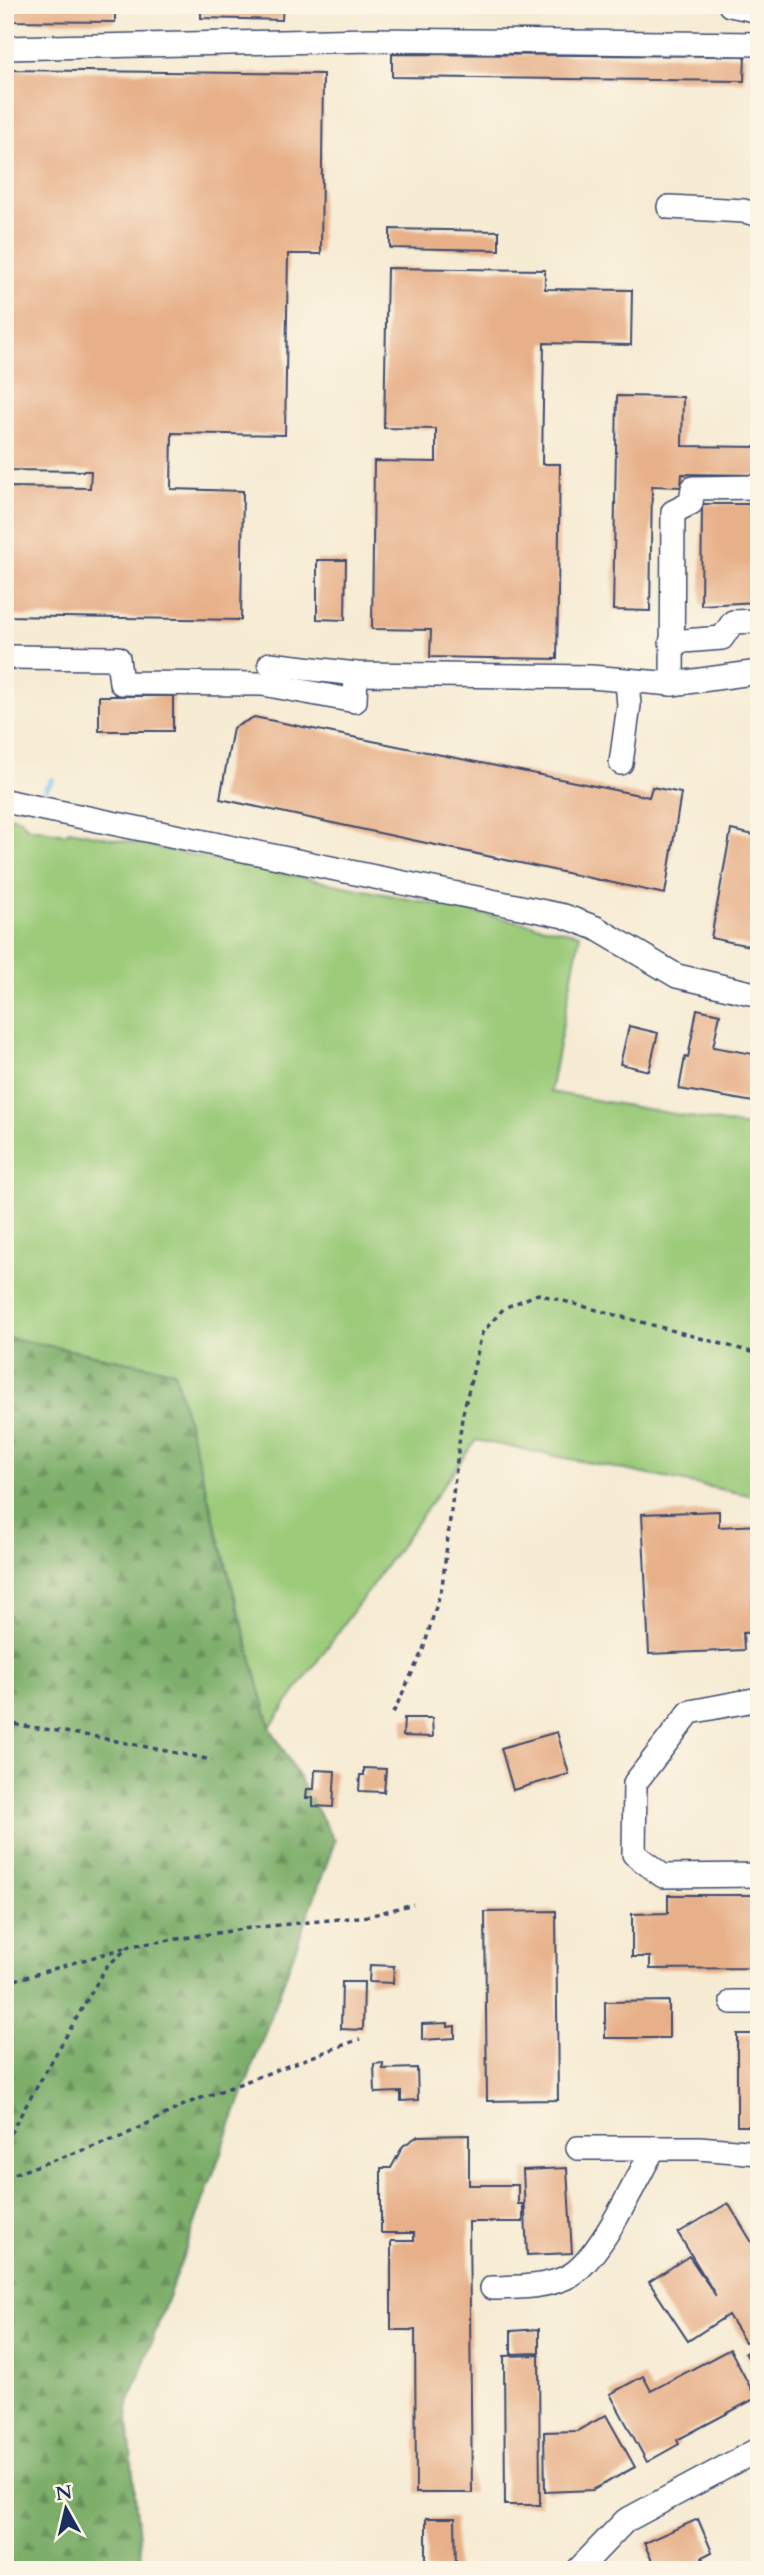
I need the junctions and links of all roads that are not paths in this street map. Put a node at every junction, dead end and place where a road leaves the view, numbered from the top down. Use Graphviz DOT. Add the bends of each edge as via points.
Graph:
graph roads {
  1 [pos="730,5"];
  2 [pos="759,11"];
  3 [pos="759,44"];
  4 [pos="5,48"];
  5 [pos="669,207"];
  6 [pos="759,215"];
  7 [pos="759,487"];
  8 [pos="759,621"];
  9 [pos="671,642"];
  10 [pos="5,657"];
  11 [pos="270,664"];
  12 [pos="759,672"];
  13 [pos="356,674"];
  14 [pos="627,682"];
  15 [pos="672,684"];
  16 [pos="621,763"];
  17 [pos="5,801"];
  18 [pos="759,995"];
  19 [pos="759,1699"];
  20 [pos="759,1875"];
  21 [pos="759,2002"];
  22 [pos="732,2003"];
  23 [pos="578,2148"];
  24 [pos="654,2148"];
  25 [pos="759,2153"];
  26 [pos="492,2288"];
  27 [pos="759,2449"];
  28 [pos="578,2570"];
  1 -- 2 [label="street"];
  3 -- 4 [label="street" via="371,40"];
  5 -- 6 [label="street"];
  7 -- 9 [label="street" via="693,488 691,503 673,512"];
  8 -- 9 [label="street" via="733,622 722,638"];
  9 -- 15 [label="street"];
  10 -- 13 [label="street" via="118,658 121,683 263,684 355,701"];
  11 -- 13 [label="street"];
  12 -- 15 [label="street"];
  13 -- 14 [label="street" via="591,677"];
  14 -- 15 [label="street"];
  14 -- 16 [label="street" via="629,705"];
  17 -- 18 [label="street" via="564,915 596,928 677,976"];
  19 -- 20 [label="street" via="690,1712 635,1783 634,1854 663,1876"];
  21 -- 22 [label="street"];
  23 -- 24 [label="street"];
  24 -- 25 [label="street"];
  24 -- 26 [label="street" via="593,2256 568,2277 544,2285"];
  27 -- 28 [label="street" via="625,2521"];
}
